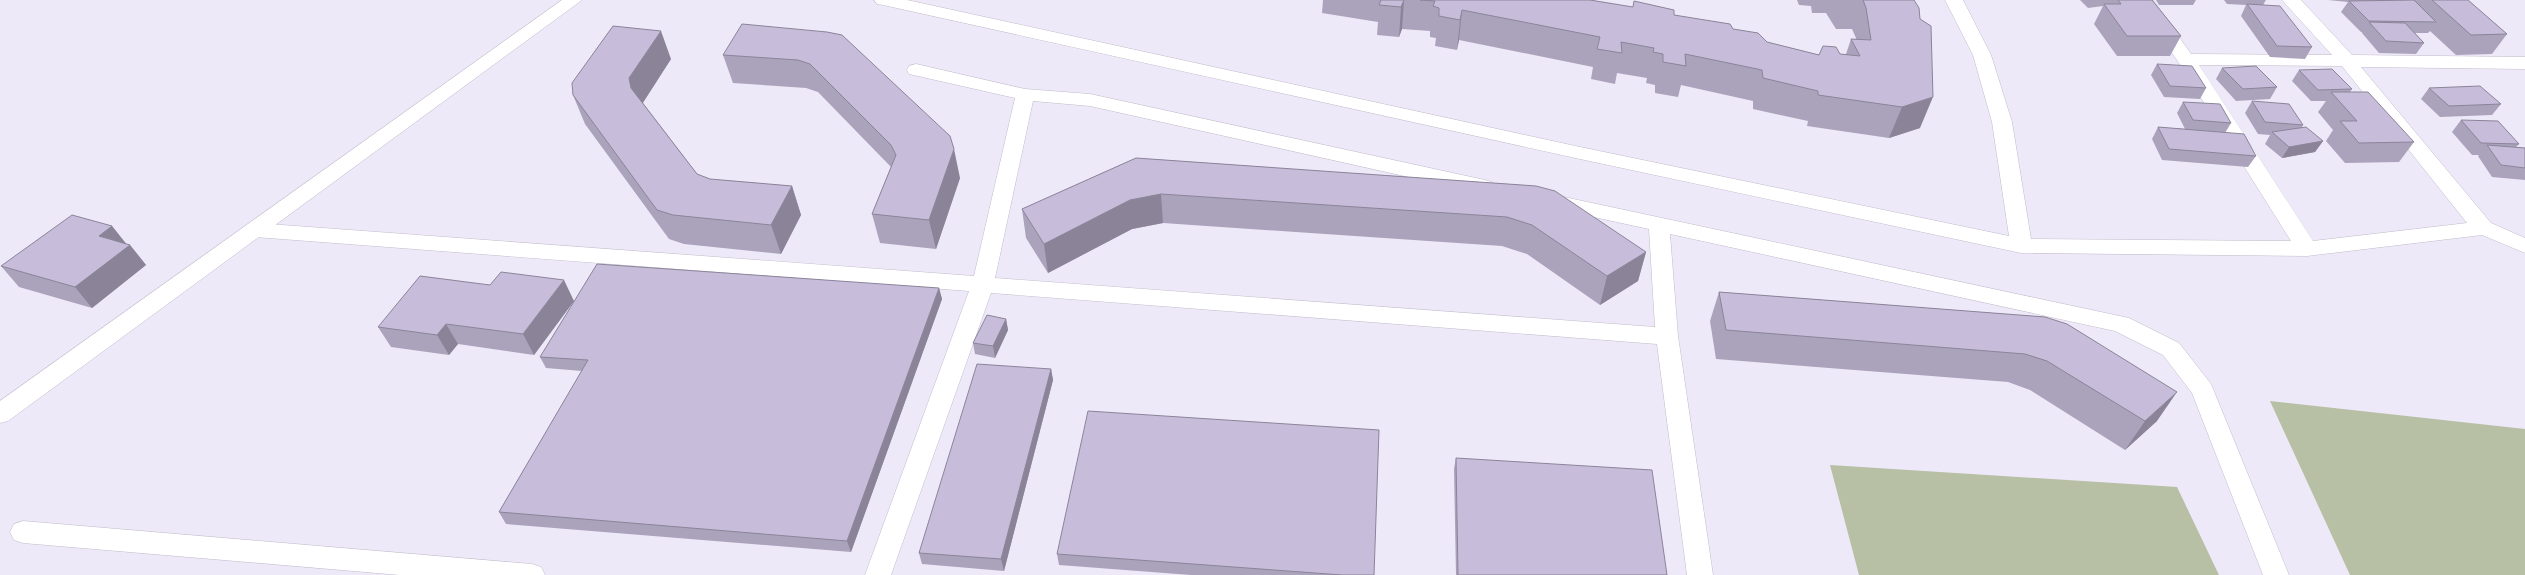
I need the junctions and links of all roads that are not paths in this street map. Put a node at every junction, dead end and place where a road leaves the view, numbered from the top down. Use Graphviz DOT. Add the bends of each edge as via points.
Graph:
graph roads {
  1 [pos="572,0"];
  2 [pos="883,0"];
  3 [pos="1954,0"];
  4 [pos="2144,0"];
  5 [pos="2291,0"];
  6 [pos="2186,59"];
  7 [pos="2347,61"];
  8 [pos="2525,63"];
  9 [pos="916,70"];
  10 [pos="1026,95"];
  11 [pos="1503,191"];
  12 [pos="1534,197"];
  13 [pos="1659,225"];
  14 [pos="2484,228"];
  15 [pos="255,230"];
  16 [pos="2021,246"];
  17 [pos="2525,246"];
  18 [pos="2307,249"];
  19 [pos="983,284"];
  20 [pos="1667,336"];
  21 [pos="0,414"];
  22 [pos="23,532"];
  23 [pos="532,575"];
  24 [pos="878,575"];
  25 [pos="1700,575"];
  26 [pos="2276,575"];
  1 -- 15 [label="street"];
  2 -- 16 [label="street" via="1580,153"];
  3 -- 16 [label="street" via="1982,55 2002,122"];
  4 -- 6 [label="street"];
  5 -- 7 [label="street"];
  6 -- 7 [label="street"];
  6 -- 18 [label="street"];
  7 -- 8 [label="street"];
  7 -- 14 [label="street" via="2462,205"];
  9 -- 10 [label="street"];
  10 -- 11 [label="street" via="1090,100"];
  10 -- 19 [label="street"];
  12 -- 13 [label="street"];
  13 -- 20 [label="street"];
  13 -- 26 [label="street" via="2121,324 2171,350 2188,368 2203,390"];
  14 -- 17 [label="street"];
  14 -- 18 [label="street"];
  15 -- 19 [label="street"];
  15 -- 21 [label="street"];
  16 -- 18 [label="street"];
  19 -- 20 [label="street"];
  19 -- 24 [label="street"];
  20 -- 25 [label="street"];
  22 -- 23 [label="street"];
}
